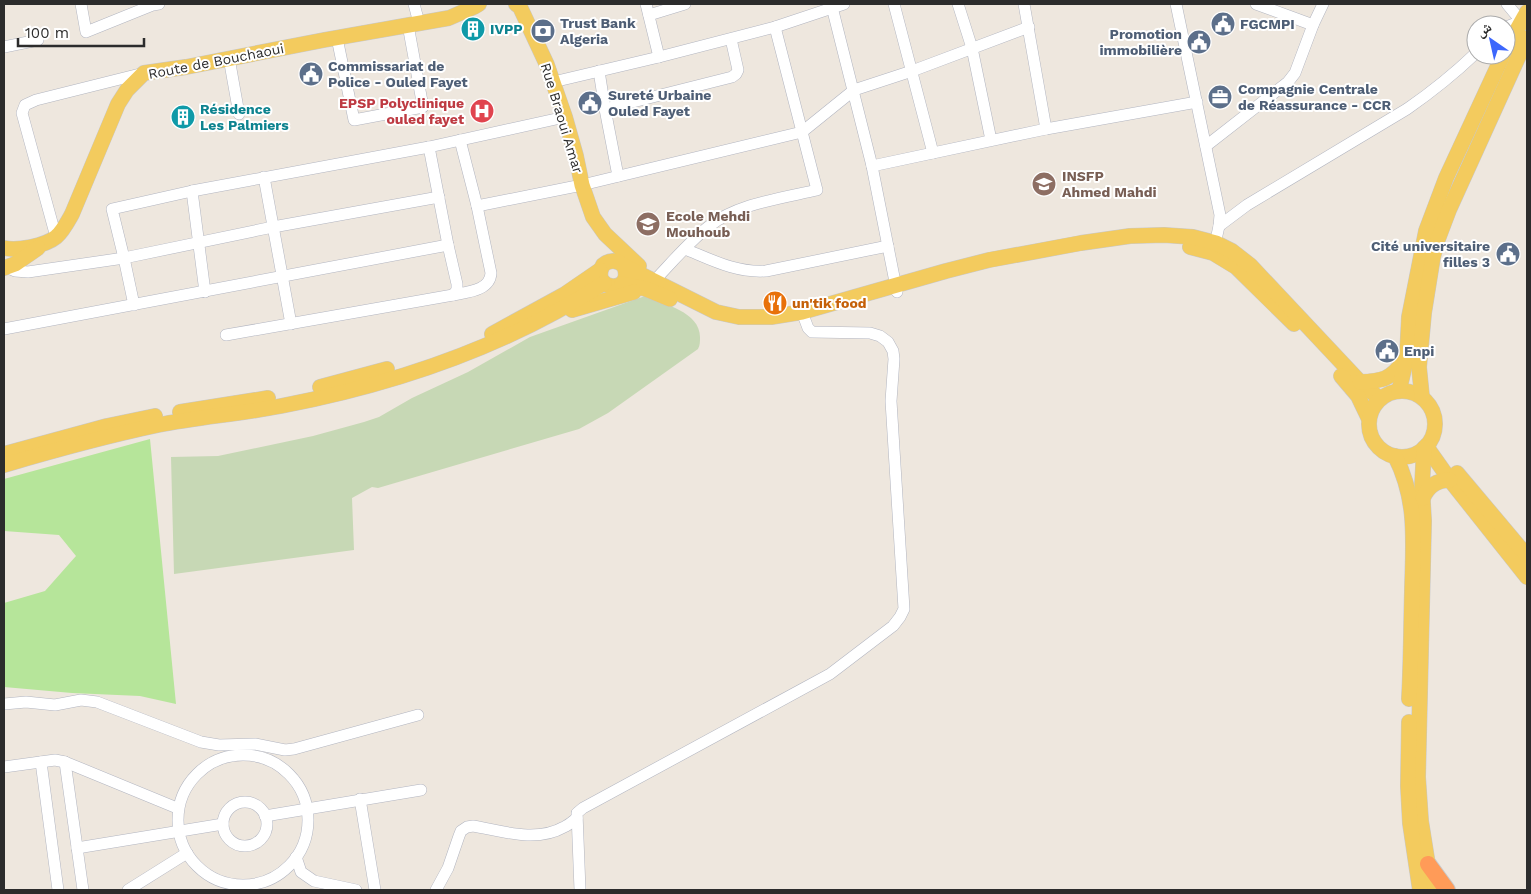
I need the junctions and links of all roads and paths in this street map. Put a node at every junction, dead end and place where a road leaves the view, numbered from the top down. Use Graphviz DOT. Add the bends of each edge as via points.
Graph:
graph roads {
  1 [pos="81,4"];
  2 [pos="159,4"];
  3 [pos="414,4"];
  4 [pos="479,4"];
  5 [pos="516,4"];
  6 [pos="685,4"];
  7 [pos="844,4"];
  8 [pos="894,4"];
  9 [pos="959,4"];
  10 [pos="1024,4"];
  11 [pos="1176,4"];
  12 [pos="1256,4"];
  13 [pos="1323,4"];
  14 [pos="1507,4"];
  15 [pos="832,7"];
  16 [pos="647,9"];
  17 [pos="1524,16"];
  18 [pos="413,24"];
  19 [pos="1314,25"];
  20 [pos="775,27"];
  21 [pos="1029,27"];
  22 [pos="1516,31"];
  23 [pos="337,38"];
  24 [pos="1527,38"];
  25 [pos="731,39"];
  26 [pos="38,40"];
  27 [pos="4,47"];
  28 [pos="972,48"];
  29 [pos="659,57"];
  30 [pos="229,58"];
  31 [pos="1466,63"];
  32 [pos="1498,65"];
  33 [pos="599,71"];
  34 [pos="912,71"];
  35 [pos="144,73"];
  36 [pos="553,82"];
  37 [pos="854,90"];
  38 [pos="1197,102"];
  39 [pos="604,109"];
  40 [pos="239,114"];
  41 [pos="565,117"];
  42 [pos="1046,129"];
  43 [pos="802,132"];
  44 [pos="460,140"];
  45 [pos="991,140"];
  46 [pos="1206,146"];
  47 [pos="429,147"];
  48 [pos="933,153"];
  49 [pos="872,166"];
  50 [pos="618,176"];
  51 [pos="264,177"];
  52 [pos="582,185"];
  53 [pos="192,191"];
  54 [pos="439,196"];
  55 [pos="477,206"];
  56 [pos="1219,226"];
  57 [pos="273,227"];
  58 [pos="605,234"];
  59 [pos="52,239"];
  60 [pos="199,242"];
  61 [pos="448,245"];
  62 [pos="888,246"];
  63 [pos="4,248"];
  64 [pos="1215,248"];
  65 [pos="685,249"];
  66 [pos="124,258"];
  67 [pos="624,266"];
  68 [pos="4,268"];
  69 [pos="602,274"];
  70 [pos="282,277"];
  71 [pos="622,284"];
  72 [pos="651,284"];
  73 [pos="896,289"];
  74 [pos="673,290"];
  75 [pos="205,292"];
  76 [pos="453,295"];
  77 [pos="134,305"];
  78 [pos="803,315"];
  79 [pos="291,324"];
  80 [pos="533,325"];
  81 [pos="4,329"];
  82 [pos="226,335"];
  83 [pos="1407,356"];
  84 [pos="1360,382"];
  85 [pos="1399,390"];
  86 [pos="1422,397"];
  87 [pos="1380,399"];
  88 [pos="1369,419"];
  89 [pos="1428,444"];
  90 [pos="4,454"];
  91 [pos="1395,456"];
  92 [pos="4,465"];
  93 [pos="1450,480"];
  94 [pos="1423,498"];
  95 [pos="1527,556"];
  96 [pos="1527,577"];
  97 [pos="4,704"];
  98 [pos="418,715"];
  99 [pos="285,750"];
  100 [pos="270,760"];
  101 [pos="41,762"];
  102 [pos="65,762"];
  103 [pos="4,767"];
  104 [pos="421,790"];
  105 [pos="360,800"];
  106 [pos="177,808"];
  107 [pos="307,808"];
  108 [pos="265,816"];
  109 [pos="577,818"];
  110 [pos="223,824"];
  111 [pos="179,831"];
  112 [pos="77,848"];
  113 [pos="187,853"];
  114 [pos="296,858"];
  115 [pos="1428,864"];
  116 [pos="227,882"];
  117 [pos="58,890"];
  118 [pos="83,890"];
  119 [pos="128,890"];
  120 [pos="213,890"];
  121 [pos="356,890"];
  122 [pos="375,890"];
  123 [pos="436,890"];
  124 [pos="580,890"];
  125 [pos="1420,890"];
  126 [pos="1432,890"];
  127 [pos="1447,890"];
  1 -- 2 [label="street" via="86,32"];
  3 -- 18 [label="street"];
  4 -- 18 [label="main road, Route de Bouchaoui" via="449,18"];
  5 -- 36 [label="main road, Rue Braoui Amar" via="548,65"];
  6 -- 16 [label="street"];
  7 -- 15 [label="street"];
  8 -- 34 [label="street"];
  9 -- 28 [label="street"];
  10 -- 21 [label="street"];
  11 -- 38 [label="street"];
  12 -- 19 [label="street"];
  13 -- 19 [label="street"];
  14 -- 17 [label="street"];
  15 -- 20 [label="street"];
  15 -- 37 [label="street"];
  16 -- 29 [label="street"];
  17 -- 22 [label="main road"];
  18 -- 23 [label="main road, Route de Bouchaoui"];
  18 -- 23 [label="street" via="423,107 354,120"];
  19 -- 46 [label="street" via="1295,73 1288,82"];
  20 -- 25 [label="street"];
  20 -- 43 [label="street"];
  21 -- 28 [label="street"];
  21 -- 42 [label="street"];
  23 -- 30 [label="main road, Route de Bouchaoui"];
  24 -- 86 [label="main road" via="1438,239 1424,313 1419,367"];
  25 -- 29 [label="street"];
  25 -- 39 [label="street" via="738,70 732,77"];
  26 -- 27 [label="street"];
  28 -- 34 [label="street"];
  28 -- 45 [label="street"];
  29 -- 33 [label="street"];
  30 -- 35 [label="main road, Route de Bouchaoui"];
  30 -- 40 [label="street"];
  31 -- 56 [label="street" via="1448,80 1407,109 1247,205"];
  32 -- 83 [label="main road" via="1446,178 1426,231 1409,317"];
  33 -- 36 [label="street"];
  33 -- 39 [label="street"];
  34 -- 37 [label="street"];
  34 -- 48 [label="street"];
  35 -- 59 [label="main road, Route de Bouchaoui" via="118,104 72,214"];
  35 -- 59 [label="street" via="25,106 22,113"];
  36 -- 41 [label="main road, Rue Braoui Amar"];
  37 -- 43 [label="street"];
  37 -- 49 [label="street"];
  38 -- 42 [label="street"];
  38 -- 46 [label="street"];
  39 -- 50 [label="street"];
  41 -- 44 [label="street"];
  41 -- 52 [label="main road, Rue Braoui Amar"];
  42 -- 45 [label="street"];
  43 -- 50 [label="street"];
  43 -- 65 [label="street" via="817,190 769,200 734,212 709,226"];
  44 -- 47 [label="street"];
  44 -- 55 [label="street"];
  45 -- 48 [label="street"];
  46 -- 56 [label="street" via="1220,214"];
  47 -- 51 [label="street"];
  47 -- 54 [label="street"];
  48 -- 49 [label="street"];
  49 -- 62 [label="street"];
  50 -- 52 [label="street"];
  51 -- 53 [label="street"];
  51 -- 57 [label="street"];
  52 -- 55 [label="street"];
  52 -- 58 [label="main road, Rue Braoui Amar" via="593,217"];
  53 -- 60 [label="street"];
  53 -- 66 [label="street" via="112,208"];
  54 -- 57 [label="street"];
  54 -- 61 [label="street"];
  55 -- 76 [label="street" via="490,278 481,289"];
  56 -- 64 [label="street"];
  57 -- 60 [label="street"];
  57 -- 70 [label="street"];
  58 -- 67 [label="main road"];
  58 -- 69 [label="main road"];
  58 -- 72 [label="main road" via="640,267"];
  59 -- 63 [label="main road" via="28,247"];
  59 -- 68 [label="main road, Route de Bouchaoui"];
  60 -- 66 [label="street"];
  60 -- 75 [label="street"];
  61 -- 70 [label="street"];
  61 -- 76 [label="street" via="458,284"];
  62 -- 65 [label="street" via="755,272 735,269"];
  62 -- 73 [label="street"];
  63 -- 68 [label="main road" via="11,255"];
  64 -- 73 [label="main road" via="1193,237 1130,236 989,260"];
  64 -- 84 [label="main road" via="1232,251 1250,265"];
  64 -- 88 [label="main road" via="1303,334 1352,388"];
  65 -- 72 [label="street"];
  66 -- 68 [label="street" via="28,272"];
  66 -- 77 [label="street"];
  67 -- 69 [label="main road" via="616,260 611,261 603,265"];
  67 -- 71 [label="main road" via="626,276"];
  67 -- 74 [label="main road"];
  69 -- 71 [label="main road" via="612,287"];
  69 -- 80 [label="main road" via="577,300"];
  69 -- 90 [label="main road" via="492,334 426,358 314,389 141,418"];
  70 -- 75 [label="street"];
  70 -- 79 [label="street"];
  71 -- 72 [label="main road"];
  72 -- 74 [label="main road"];
  72 -- 78 [label="main road" via="677,302 730,325 751,327"];
  72 -- 80 [label="main road"];
  73 -- 78 [label="main road"];
  74 -- 78 [label="main road" via="716,312 739,318"];
  75 -- 77 [label="street"];
  76 -- 79 [label="street"];
  77 -- 81 [label="street"];
  78 -- 109 [label="street" via="812,332 870,333 888,342 893,351 890,401 904,609 900,618 830,674 583,808 577,813"];
  79 -- 82 [label="street"];
  80 -- 92 [label="main road" via="446,362 353,390 281,406 160,425"];
  83 -- 84 [label="main road" via="1393,375 1377,382"];
  83 -- 85 [label="main road"];
  84 -- 87 [label="main road"];
  85 -- 86 [label="main road"];
  85 -- 87 [label="main road"];
  86 -- 89 [label="main road" via="1431,408 1435,422"];
  87 -- 88 [label="main road"];
  88 -- 91 [label="main road" via="1372,440 1382,451"];
  89 -- 91 [label="main road" via="1414,455"];
  89 -- 93 [label="main road"];
  89 -- 94 [label="main road" via="1422,479"];
  89 -- 95 [label="main road" via="1449,463"];
  91 -- 125 [label="main road" via="1408,488 1412,510 1408,786"];
  93 -- 94 [label="main road" via="1433,484"];
  93 -- 96 [label="main road"];
  94 -- 115 [label="main road" via="1418,776"];
  97 -- 99 [label="street" via="55,705 88,700 201,742 255,744"];
  98 -- 99 [label="street"];
  99 -- 100 [label="street"];
  100 -- 106 [label="street" via="246,753 206,766 190,782"];
  100 -- 107 [label="street" via="286,770 300,788"];
  101 -- 102 [label="street"];
  101 -- 103 [label="street"];
  101 -- 117 [label="street"];
  102 -- 106 [label="street"];
  102 -- 112 [label="street"];
  104 -- 105 [label="street"];
  105 -- 107 [label="street"];
  105 -- 122 [label="street"];
  106 -- 111 [label="street"];
  107 -- 108 [label="street"];
  107 -- 114 [label="street" via="306,836"];
  108 -- 110 [label="street" via="256,805 241,802 228,810"];
  108 -- 110 [label="street" via="267,826 264,835 249,846 231,841"];
  109 -- 123 [label="street" via="564,828 530,835 467,827 459,836"];
  109 -- 124 [label="street"];
  110 -- 111 [label="street"];
  111 -- 112 [label="street"];
  111 -- 113 [label="street"];
  112 -- 118 [label="street"];
  113 -- 116 [label="street" via="201,870"];
  113 -- 119 [label="street"];
  114 -- 116 [label="street" via="283,872 265,880 241,885"];
  114 -- 121 [label="street" via="301,872 314,881"];
  115 -- 126 [label="main road"];
  115 -- 127 [label="highway"];
  116 -- 120 [label="street"];
}
